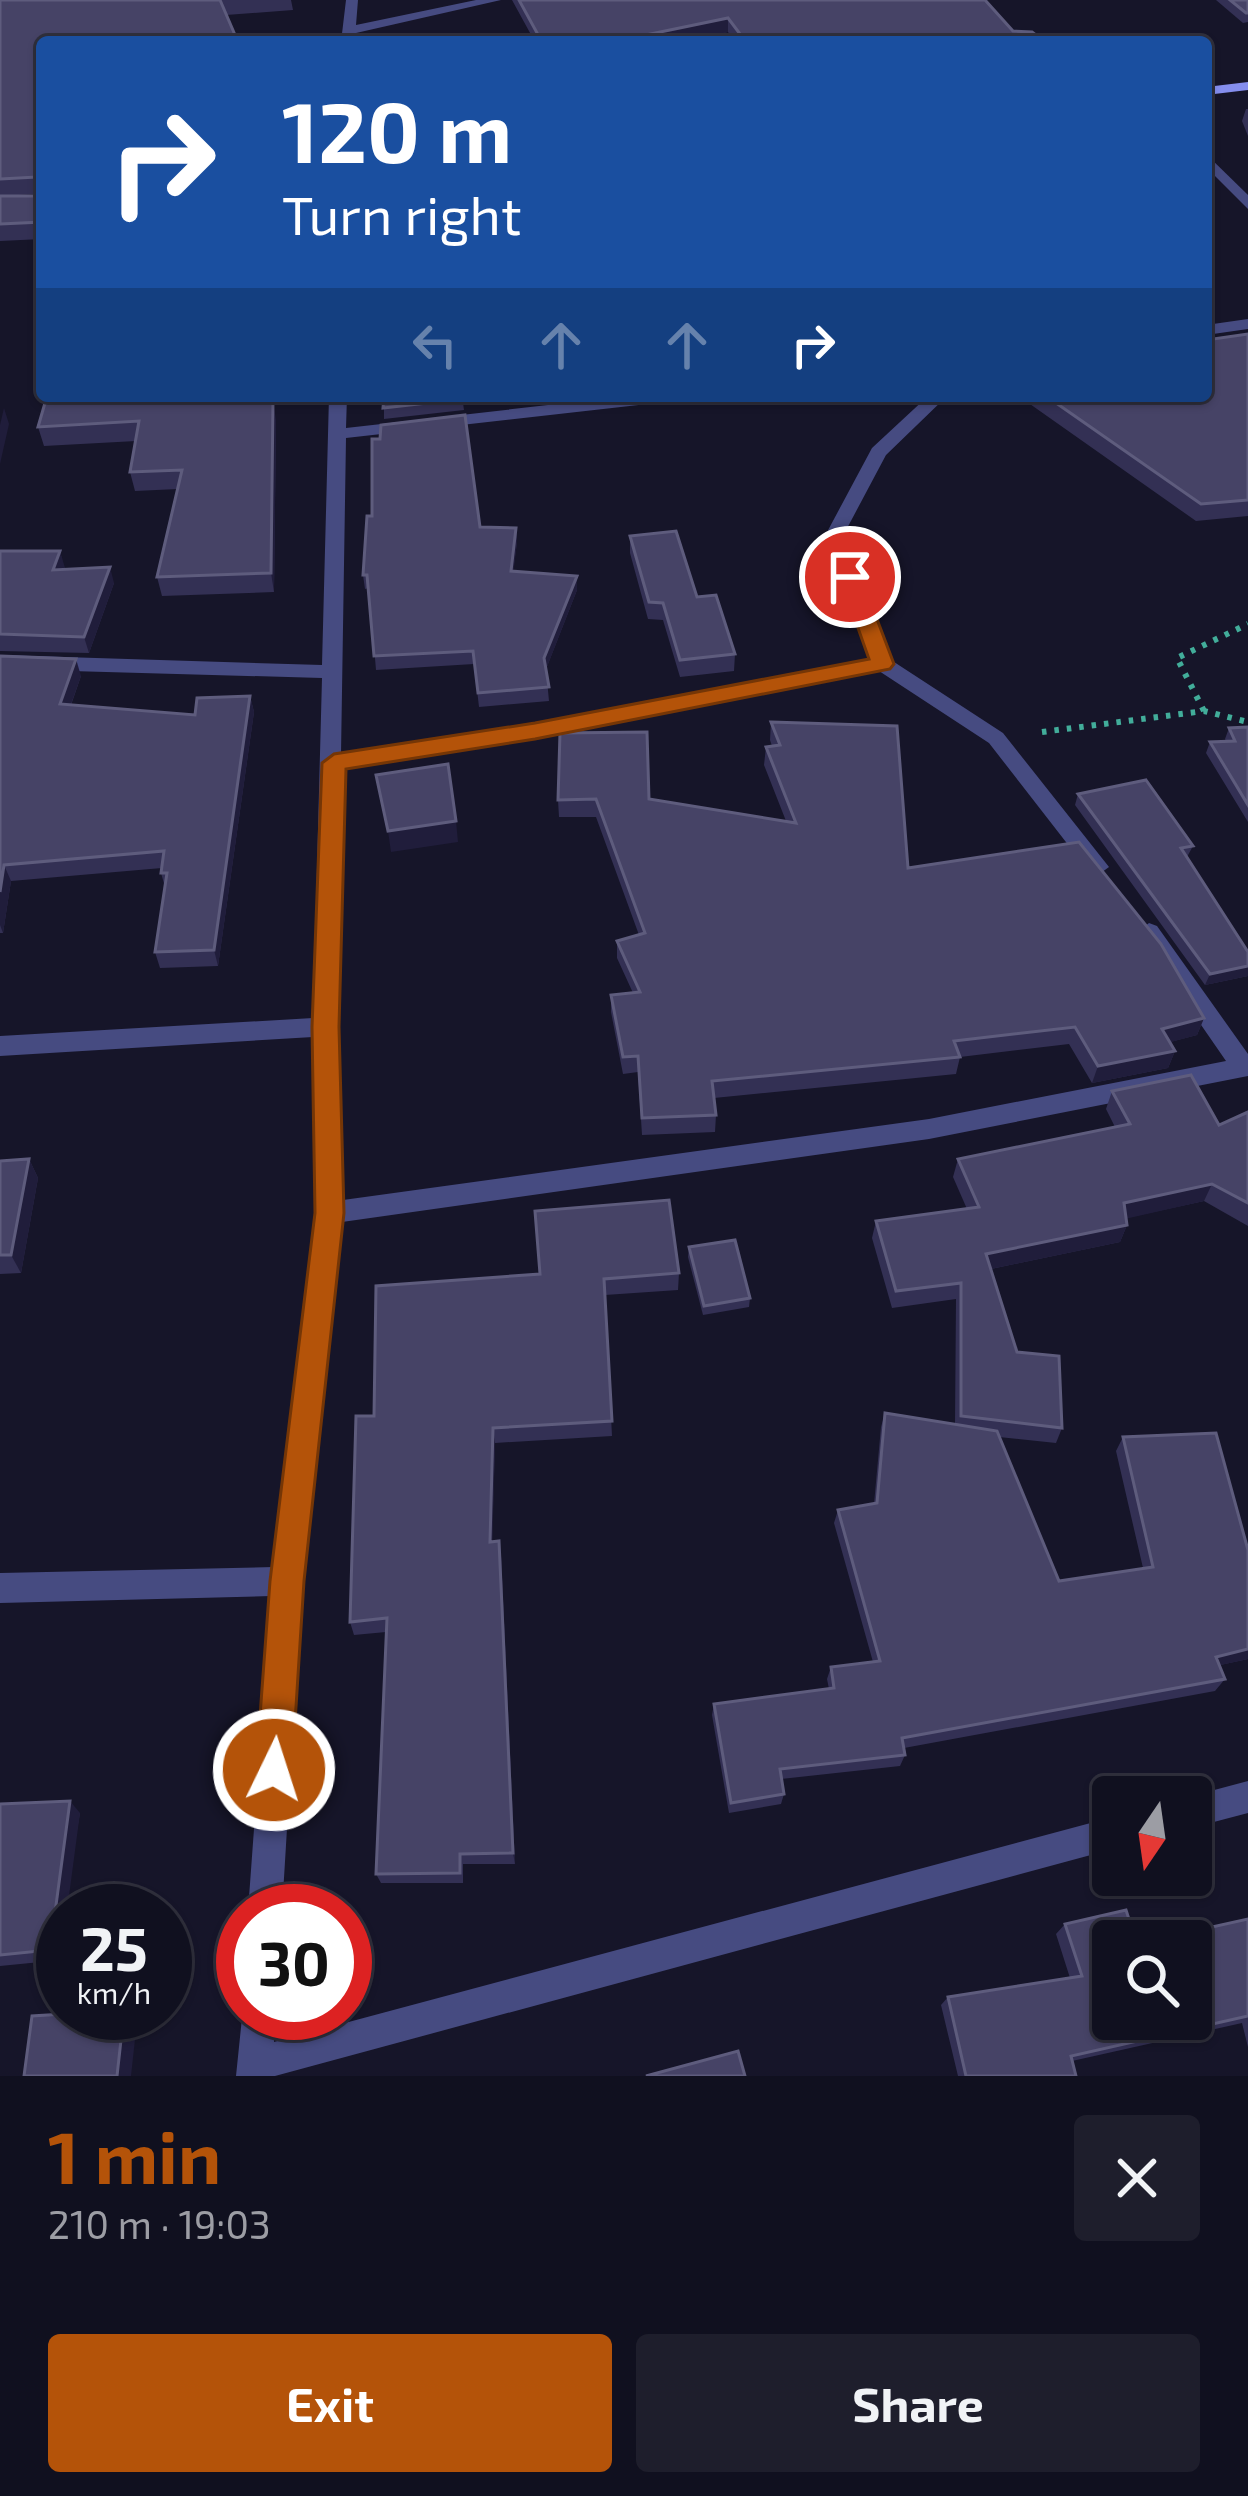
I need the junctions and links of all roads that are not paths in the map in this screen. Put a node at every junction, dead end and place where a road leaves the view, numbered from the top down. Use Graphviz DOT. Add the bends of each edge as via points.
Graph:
graph roads {
  1 [pos="352,0"];
  2 [pos="495,0"];
  3 [pos="349,36"];
  4 [pos="1248,86"];
  5 [pos="1212,90"];
  6 [pos="1212,164"];
  7 [pos="1248,203"];
  8 [pos="1248,324"];
  9 [pos="1212,329"];
  10 [pos="338,402"];
  11 [pos="621,402"];
  12 [pos="932,402"];
  13 [pos="338,434"];
  14 [pos="0,662"];
  15 [pos="882,664"];
  16 [pos="334,672"];
  17 [pos="334,763"];
  18 [pos="1109,882"];
  19 [pos="1138,917"];
  20 [pos="325,1027"];
  21 [pos="0,1046"];
  22 [pos="1246,1067"];
  23 [pos="330,1213"];
  24 [pos="287,1581"];
  25 [pos="0,1588"];
  26 [pos="1248,1797"];
  27 [pos="1212,1806"];
  28 [pos="1092,1839"];
  29 [pos="267,1884"];
  30 [pos="256,2040"];
  31 [pos="254,2070"];
  1 -- 3 [label="street"];
  2 -- 3 [label="street"];
  4 -- 5 [label="street"];
  6 -- 7 [label="street"];
  8 -- 9 [label="street"];
  10 -- 13 [label="street"];
  11 -- 13 [label="street"];
  12 -- 15 [label="street" via="878,452 835,534"];
  13 -- 16 [label="street"];
  14 -- 16 [label="street"];
  15 -- 17 [label="street"];
  15 -- 18 [label="street" via="996,738"];
  16 -- 17 [label="street"];
  17 -- 20 [label="street"];
  19 -- 22 [label="street"];
  20 -- 21 [label="street"];
  20 -- 23 [label="street"];
  22 -- 23 [label="street" via="929,1129"];
  23 -- 24 [label="street"];
  24 -- 25 [label="street"];
  24 -- 29 [label="street"];
  26 -- 27 [label="street"];
  28 -- 31 [label="street"];
  30 -- 31 [label="street"];
}
